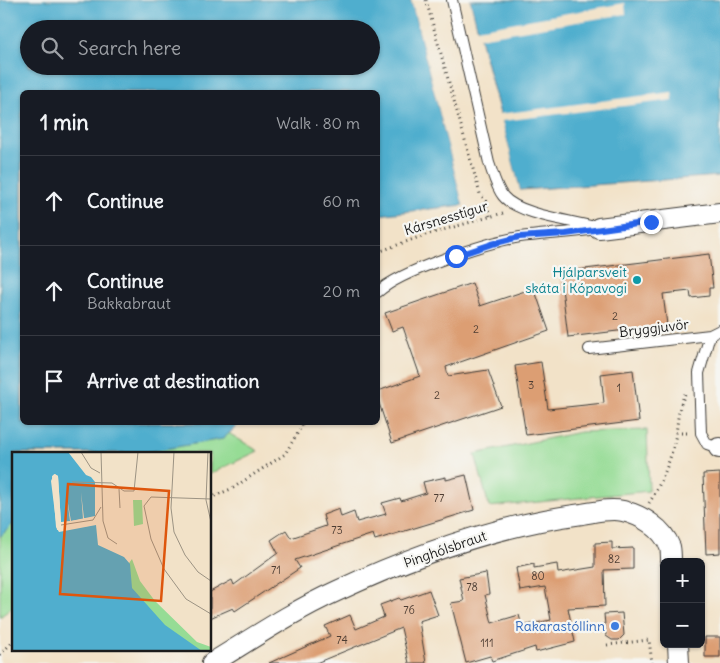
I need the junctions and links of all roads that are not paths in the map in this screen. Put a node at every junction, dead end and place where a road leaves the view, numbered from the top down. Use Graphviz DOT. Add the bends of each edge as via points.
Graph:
graph roads {
  1 [pos="452,0"];
  2 [pos="720,213"];
  3 [pos="599,228"];
  4 [pos="380,291"];
  5 [pos="720,330"];
  6 [pos="710,335"];
  7 [pos="589,349"];
  8 [pos="719,448"];
  9 [pos="671,558"];
  10 [pos="678,648"];
  11 [pos="212,663"];
  12 [pos="679,663"];
  1 -- 3 [label="lane" via="493,176 503,196 522,210"];
  2 -- 3 [label="street"];
  3 -- 4 [label="lane" via="519,237 492,244 403,275"];
  5 -- 6 [label="lane, Bryggjuvör"];
  6 -- 7 [label="lane, Bryggjuvör"];
  6 -- 8 [label="lane" via="699,373 701,433 707,444"];
  9 -- 11 [label="street, Þinghólsbraut" via="670,546 657,528 641,516 613,510 562,516 456,543 336,591"];
  10 -- 12 [label="street"];
}
